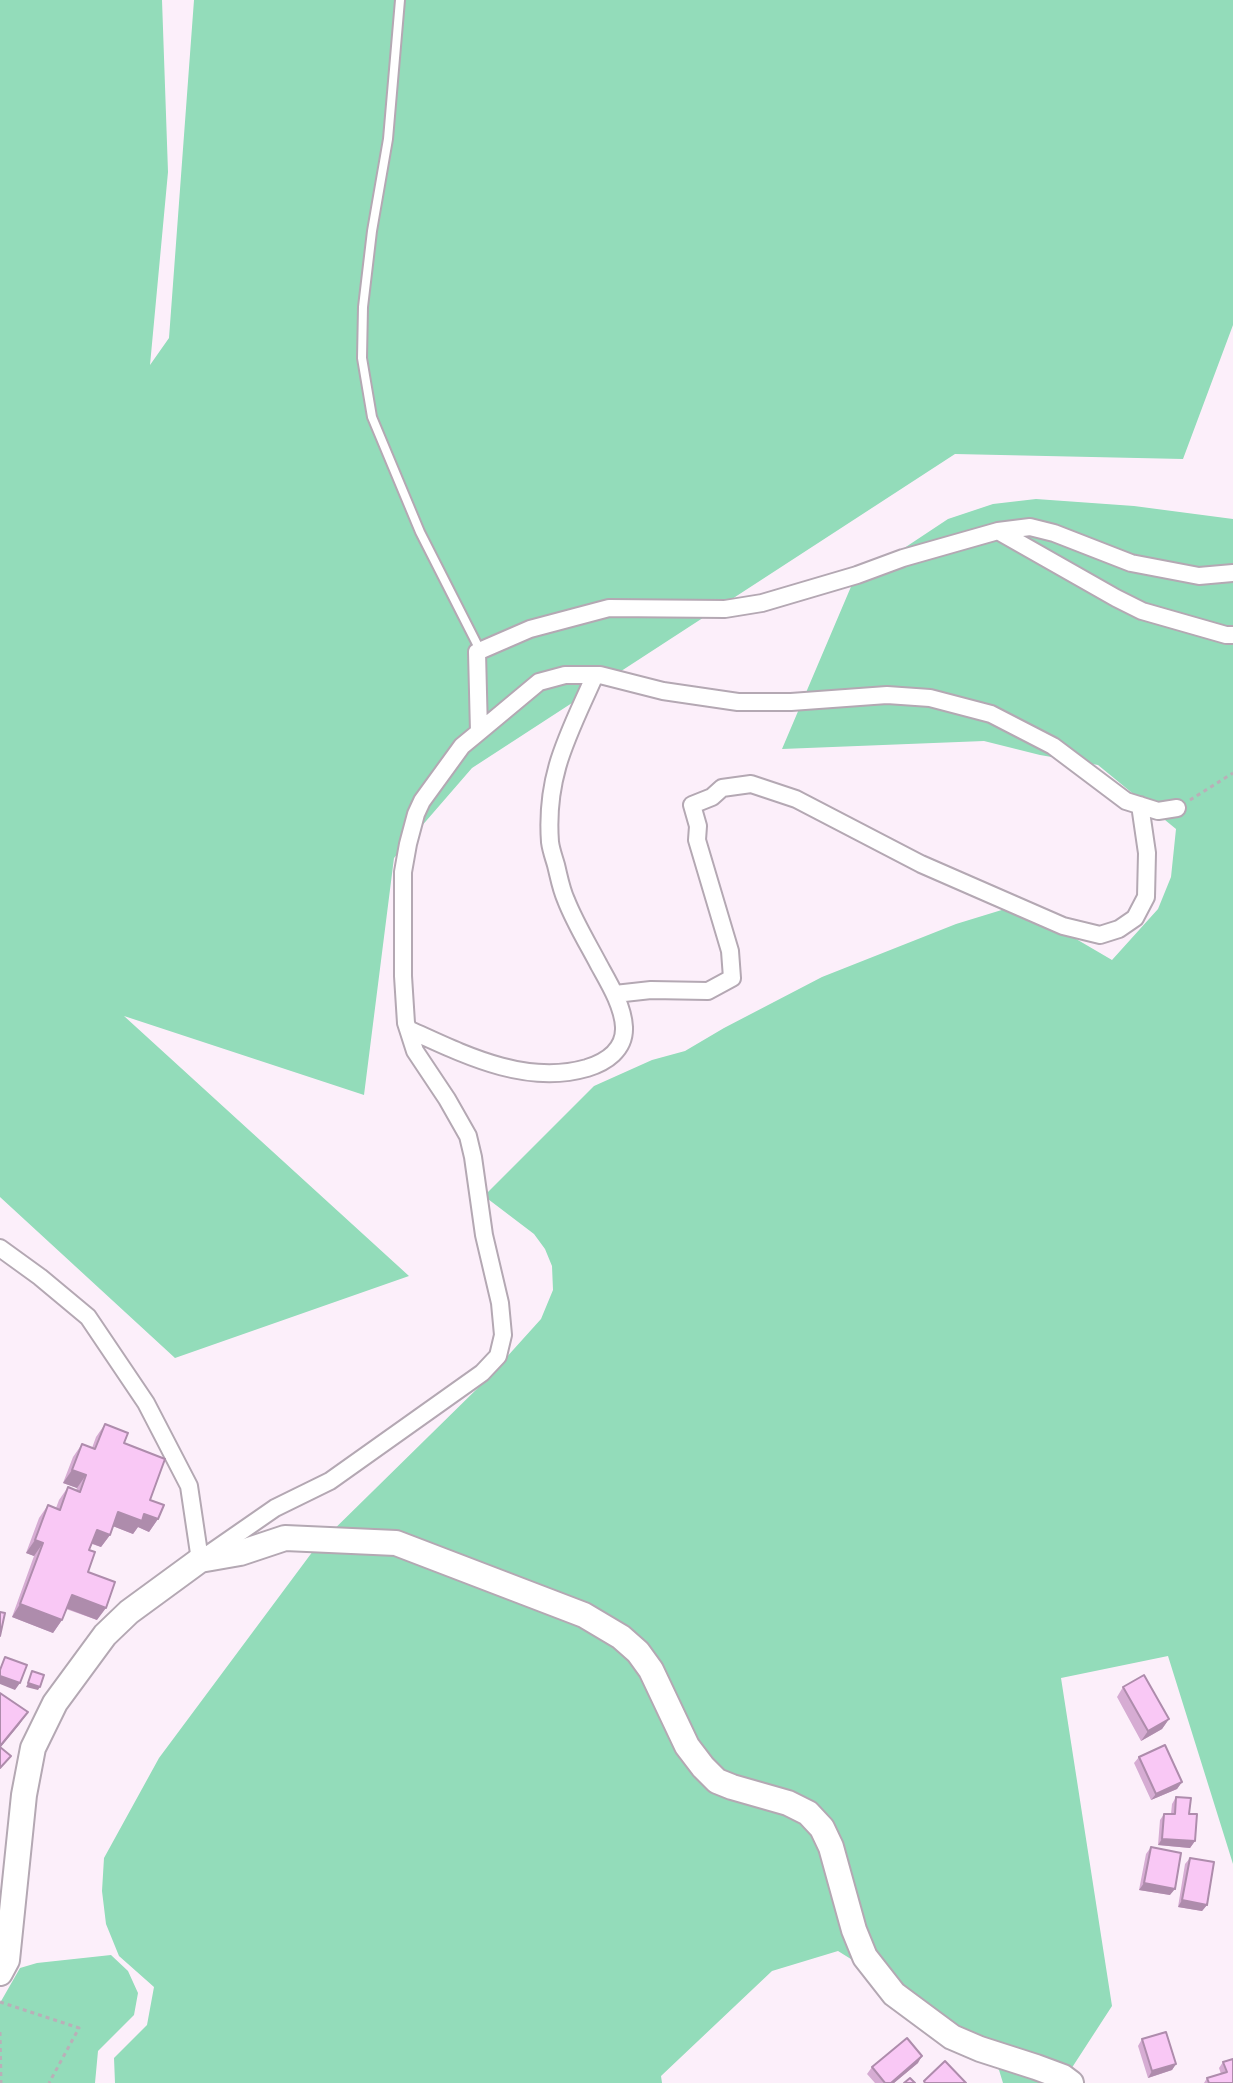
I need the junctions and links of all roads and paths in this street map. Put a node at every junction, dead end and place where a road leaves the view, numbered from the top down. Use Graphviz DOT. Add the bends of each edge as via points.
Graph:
graph roads {
  1 [pos="400,0"];
  2 [pos="998,531"];
  3 [pos="1233,573"];
  4 [pos="1233,635"];
  5 [pos="480,650"];
  6 [pos="595,675"];
  7 [pos="479,732"];
  8 [pos="1233,773"];
  9 [pos="1140,805"];
  10 [pos="1177,808"];
  11 [pos="615,994"];
  12 [pos="408,1029"];
  13 [pos="0,1248"];
  14 [pos="200,1560"];
  15 [pos="10,1857"];
  16 [pos="0,1973"];
  17 [pos="0,2002"];
  18 [pos="0,2032"];
  19 [pos="1,2083"];
  20 [pos="49,2083"];
  21 [pos="1071,2083"];
  1 -- 5 [label="lane" via="388,139 363,307 362,358 372,417 420,532"];
  2 -- 3 [label="street" via="1030,527 1131,563 1199,576"];
  2 -- 4 [label="street" via="1142,611"];
  2 -- 5 [label="street" via="762,603 725,609 609,608 530,629"];
  5 -- 7 [label="street"];
  6 -- 7 [label="street" via="539,682"];
  6 -- 9 [label="street" via="738,702 887,695 970,707 1053,746 1126,801"];
  6 -- 11 [label="street" via="553,776 550,845 565,899"];
  7 -- 12 [label="street" via="462,746 422,801 408,844 403,961"];
  8 -- 10 [label="path"];
  9 -- 10 [label="street" via="1158,811"];
  9 -- 11 [label="street" via="1146,897 1135,918 1100,935 1063,926 921,864 796,799 751,784 722,788 692,805 730,951 732,978 708,991"];
  11 -- 12 [label="street" via="624,1027 620,1045 598,1065 567,1074 478,1061"];
  12 -- 14 [label="street" via="415,1051 468,1136 500,1303 503,1335 498,1356 482,1373 330,1481 275,1508"];
  13 -- 14 [label="street" via="88,1317 146,1403 189,1486"];
  14 -- 15 [label="street" via="105,1635 55,1703 33,1748"];
  14 -- 21 [label="street" via="285,1538 396,1543 607,1627 651,1670 687,1746 717,1781 788,1803 822,1828 865,1957 894,1994 952,2037"];
  15 -- 16 [label="street" via="7,1960"];
  17 -- 20 [label="path" via="79,2028"];
  18 -- 19 [label="path"];
}
